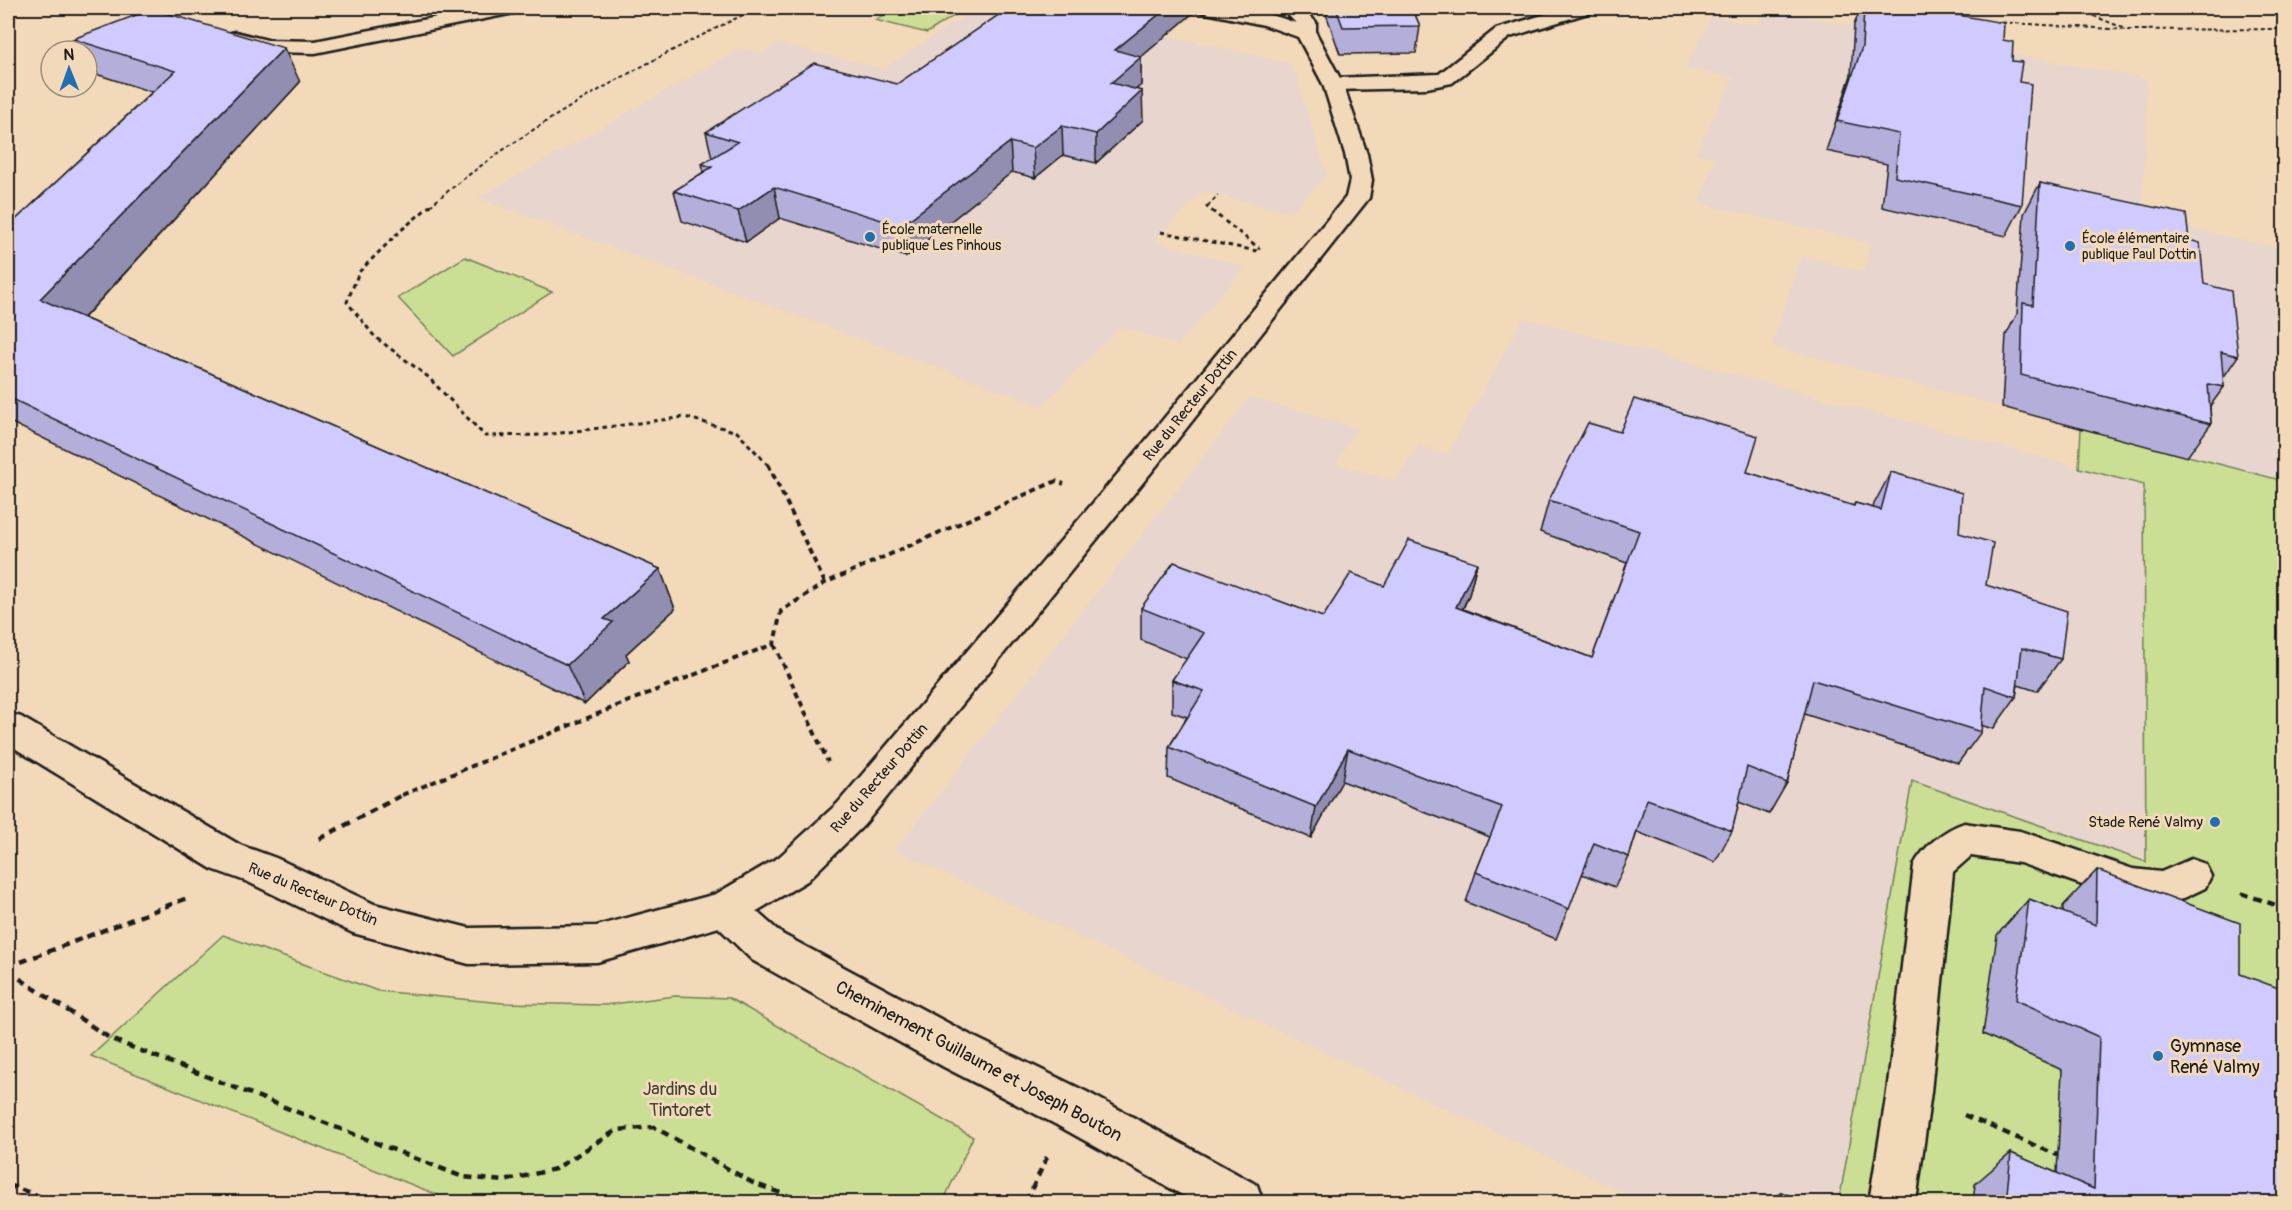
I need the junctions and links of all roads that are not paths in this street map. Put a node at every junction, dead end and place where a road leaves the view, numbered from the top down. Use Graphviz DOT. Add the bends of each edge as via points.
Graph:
graph roads {
  1 [pos="508,8"];
  2 [pos="1208,8"];
  3 [pos="1290,8"];
  4 [pos="1584,8"];
  5 [pos="1306,33"];
  6 [pos="220,35"];
  7 [pos="1333,84"];
  8 [pos="8,727"];
  9 [pos="2192,876"];
  10 [pos="726,909"];
  11 [pos="1240,1203"];
  12 [pos="1892,1203"];
  1 -- 6 [label="street" via="315,47 267,46"];
  2 -- 5 [label="street" via="1269,20"];
  3 -- 5 [label="street, Rue du Recteur Dottin" via="1306,22"];
  4 -- 7 [label="street" via="1503,33 1445,79"];
  5 -- 7 [label="street, Rue du Recteur Dottin"];
  7 -- 10 [label="street, Rue du Recteur Dottin" via="1356,154 1361,180 1357,198 851,814 793,869"];
  8 -- 10 [label="street, Rue du Recteur Dottin" via="226,857 367,920 469,946 597,944"];
  9 -- 12 [label="street" via="2165,890 2133,886 2020,847 1964,839 1935,865"];
  10 -- 11 [label="street, Cheminement Guillaume et Joseph Bouton" via="767,947 1071,1108"];
}
